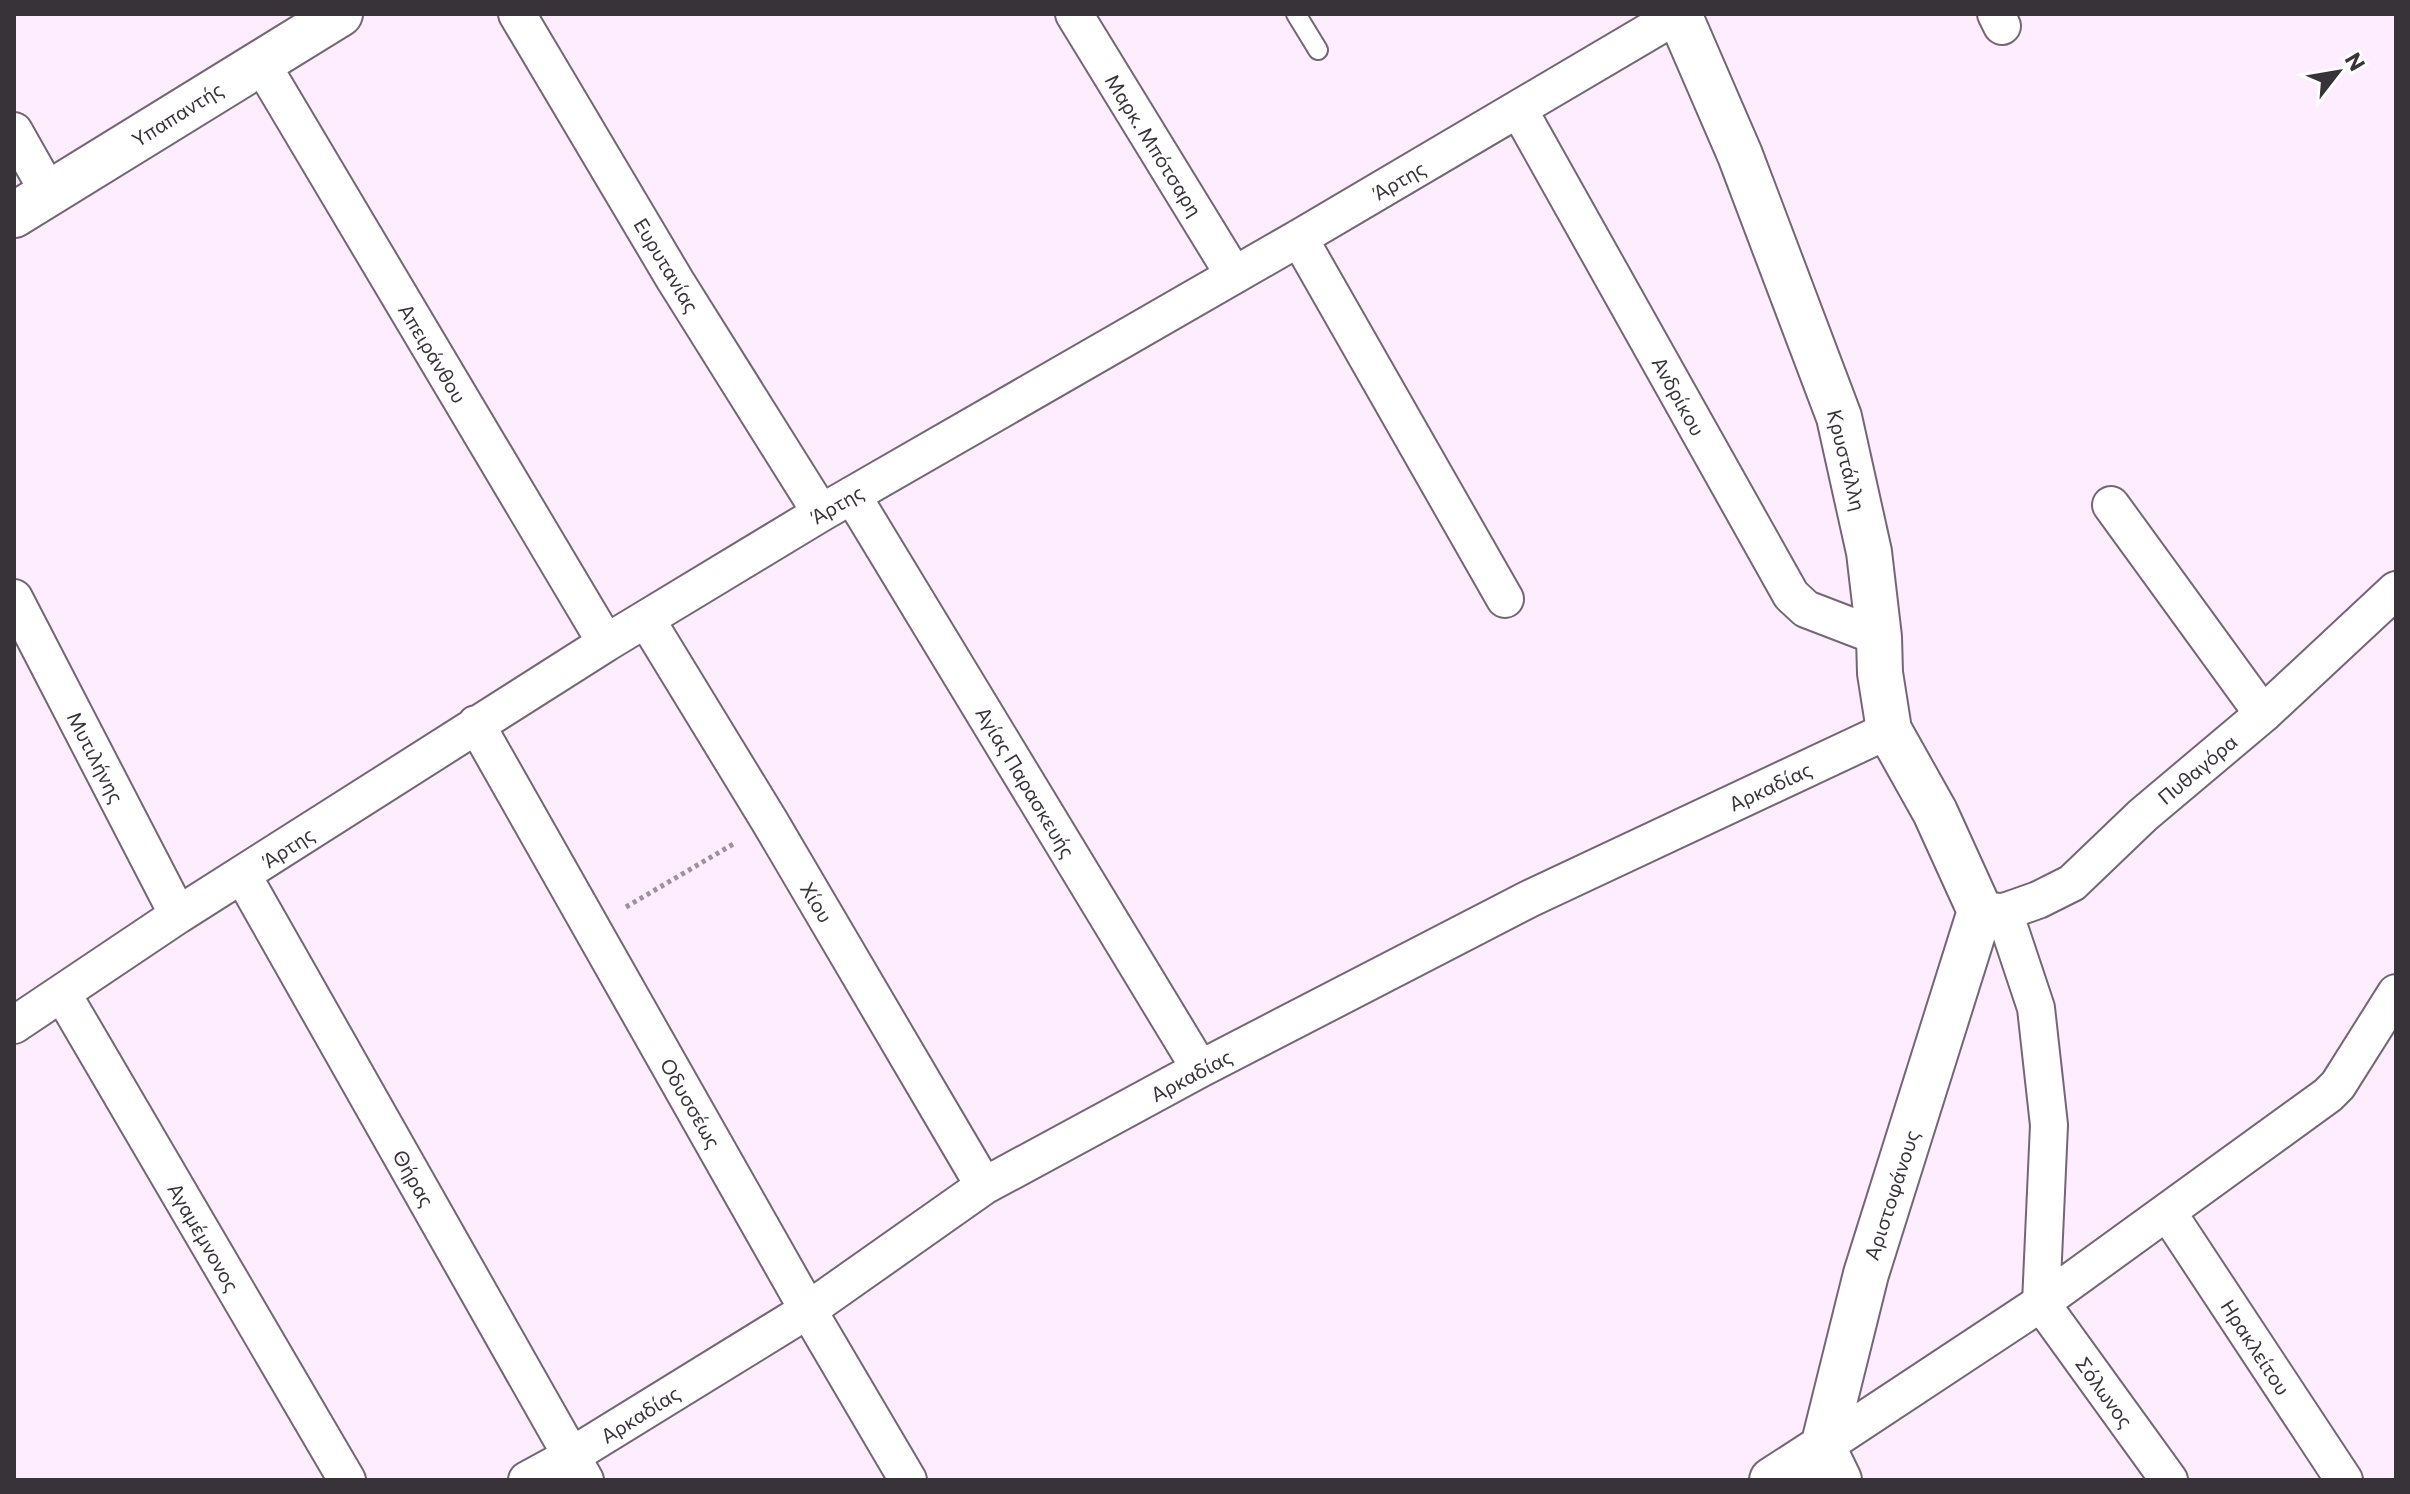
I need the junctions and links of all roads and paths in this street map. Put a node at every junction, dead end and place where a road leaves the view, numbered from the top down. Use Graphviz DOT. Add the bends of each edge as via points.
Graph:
graph roads {
  1 [pos="517,14"];
  2 [pos="1074,14"];
  3 [pos="1296,14"];
  4 [pos="1679,14"];
  5 [pos="331,16"];
  6 [pos="1318,50"];
  7 [pos="261,63"];
  8 [pos="1519,110"];
  9 [pos="14,131"];
  10 [pos="31,204"];
  11 [pos="1299,238"];
  12 [pos="1234,275"];
  13 [pos="852,495"];
  14 [pos="2111,505"];
  15 [pos="821,513"];
  16 [pos="2396,590"];
  17 [pos="14,598"];
  18 [pos="1505,599"];
  19 [pos="646,619"];
  20 [pos="1879,637"];
  21 [pos="606,643"];
  22 [pos="2263,714"];
  23 [pos="476,724"];
  24 [pos="1889,730"];
  25 [pos="770,822"];
  26 [pos="243,876"];
  27 [pos="1992,912"];
  28 [pos="178,915"];
  29 [pos="591,927"];
  30 [pos="62,993"];
  31 [pos="2396,993"];
  32 [pos="14,1025"];
  33 [pos="1200,1069"];
  34 [pos="984,1186"];
  35 [pos="2168,1213"];
  36 [pos="2041,1303"];
  37 [pos="808,1310"];
  38 [pos="1831,1464"];
  39 [pos="578,1468"];
  40 [pos="347,1480"];
  41 [pos="527,1480"];
  42 [pos="908,1480"];
  43 [pos="1772,1480"];
  44 [pos="2169,1480"];
  45 [pos="2344,1480"];
  1 -- 15 [label="street, Ευρυτανίας"];
  2 -- 12 [label="street, Μαρκ. Μπότσαρη"];
  3 -- 6 [label="lane"];
  4 -- 8 [label="street, Άρτης"];
  4 -- 20 [label="street, Κρυστάλλη" via="1740,155 1839,417 1869,552"];
  5 -- 7 [label="street, Υπαπαντής"];
  7 -- 10 [label="street, Υπαπαντής"];
  7 -- 21 [label="street, Απειράνθου"];
  8 -- 11 [label="street, Άρτης"];
  8 -- 20 [label="street, Ανδρίκου" via="1791,595 1806,609"];
  9 -- 10 [label="street"];
  11 -- 12 [label="street, Άρτης"];
  11 -- 18 [label="street"];
  12 -- 13 [label="street, Άρτης"];
  13 -- 15 [label="street, Άρτης"];
  13 -- 33 [label="street, Αγίας Παρασκευής"];
  14 -- 22 [label="street"];
  15 -- 19 [label="street, Άρτης"];
  16 -- 22 [label="street, Πυθαγόρα"];
  17 -- 28 [label="street, Μυτιλήνης"];
  19 -- 21 [label="street, Άρτης"];
  19 -- 25 [label="street, Χίου"];
  20 -- 24 [label="street, Κρυστάλλη"];
  21 -- 23 [label="street, Άρτης"];
  22 -- 27 [label="street, Πυθαγόρα" via="2072,883 2038,900"];
  23 -- 26 [label="street, Άρτης"];
  23 -- 29 [label="street, Οδυσσέως"];
  24 -- 27 [label="street, Κρυστάλλη"];
  24 -- 33 [label="street, Αρκαδίας" via="1529,899"];
  25 -- 29 [label="path"];
  25 -- 34 [label="street, Χίου"];
  26 -- 28 [label="street, Άρτης"];
  26 -- 39 [label="street, Θήρας"];
  27 -- 36 [label="street" via="2036,1008 2049,1125"];
  27 -- 38 [label="street, Αριστοφάνους" via="1866,1274"];
  28 -- 30 [label="street, Άρτης"];
  29 -- 37 [label="street, Οδυσσέως"];
  30 -- 32 [label="street, Άρτης"];
  30 -- 40 [label="street, Αγαμέμνονος"];
  31 -- 35 [label="street" via="2333,1091"];
  33 -- 34 [label="street, Αρκαδίας"];
  34 -- 37 [label="street, Αρκαδίας"];
  35 -- 36 [label="street"];
  35 -- 45 [label="street, Ηρακλείτου"];
  36 -- 38 [label="street"];
  36 -- 44 [label="street, Σόλωνος"];
  37 -- 39 [label="street, Αρκαδίας"];
  37 -- 42 [label="street, Οδυσσέως"];
  38 -- 43 [label="street"];
  39 -- 41 [label="street, Αρκαδίας"];
}
